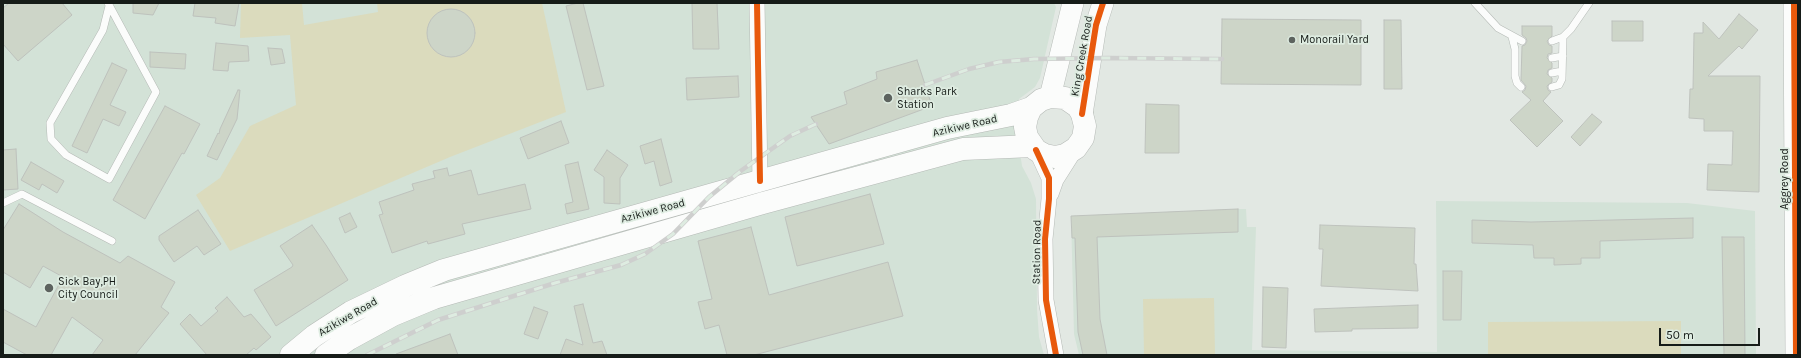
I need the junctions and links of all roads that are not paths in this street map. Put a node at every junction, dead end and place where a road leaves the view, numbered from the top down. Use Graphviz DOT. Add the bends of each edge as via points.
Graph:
graph roads {
  1 [pos="756,3"];
  2 [pos="1073,3"];
  3 [pos="1103,3"];
  4 [pos="1475,3"];
  5 [pos="1589,3"];
  6 [pos="1794,3"];
  7 [pos="109,5"];
  8 [pos="1512,37"];
  9 [pos="1563,37"];
  10 [pos="1522,41"];
  11 [pos="1552,41"];
  12 [pos="1563,56"];
  13 [pos="1552,58"];
  14 [pos="1562,71"];
  15 [pos="1552,73"];
  16 [pos="1521,87"];
  17 [pos="1552,87"];
  18 [pos="1040,103"];
  19 [pos="1082,114"];
  20 [pos="1034,148"];
  21 [pos="1076,148"];
  22 [pos="760,181"];
  23 [pos="1049,199"];
  24 [pos="3,203"];
  25 [pos="112,241"];
  26 [pos="291,355"];
  27 [pos="326,355"];
  28 [pos="1056,355"];
  29 [pos="1796,355"];
  1 -- 22 [label="street"];
  2 -- 18 [label="street, King Creek Road"];
  3 -- 19 [label="street, King Creek Road" via="1096,25"];
  4 -- 8 [label="lane" via="1498,28"];
  5 -- 9 [label="lane"];
  6 -- 29 [label="street, Aggrey Road"];
  7 -- 7 [label="lane" via="103,30 50,123 51,139 66,155 109,179 156,92"];
  8 -- 10 [label="lane"];
  8 -- 16 [label="lane" via="1518,58 1517,83"];
  9 -- 11 [label="lane"];
  9 -- 12 [label="lane"];
  12 -- 13 [label="lane"];
  12 -- 14 [label="lane"];
  14 -- 15 [label="lane"];
  14 -- 17 [label="lane" via="1559,85"];
  18 -- 19 [label="main road" via="1065,98"];
  18 -- 20 [label="main road" via="1027,117 1025,127 1027,137"];
  18 -- 22 [label="main road, Azikiwe Road" via="1011,115 947,128"];
  19 -- 21 [label="main road" via="1085,126 1083,138"];
  20 -- 21 [label="main road" via="1045,155 1055,157 1065,155"];
  20 -- 23 [label="street, Station Road" via="1049,178"];
  20 -- 27 [label="main road, Azikiwe Road" via="963,149 763,203 434,298 393,315"];
  21 -- 23 [label="street, Station Road" via="1056,180"];
  22 -- 26 [label="main road, Azikiwe Road" via="444,270 352,312 314,336"];
  23 -- 28 [label="street, Station Road" via="1045,239 1046,300"];
  24 -- 25 [label="lane" via="22,194"];
}
